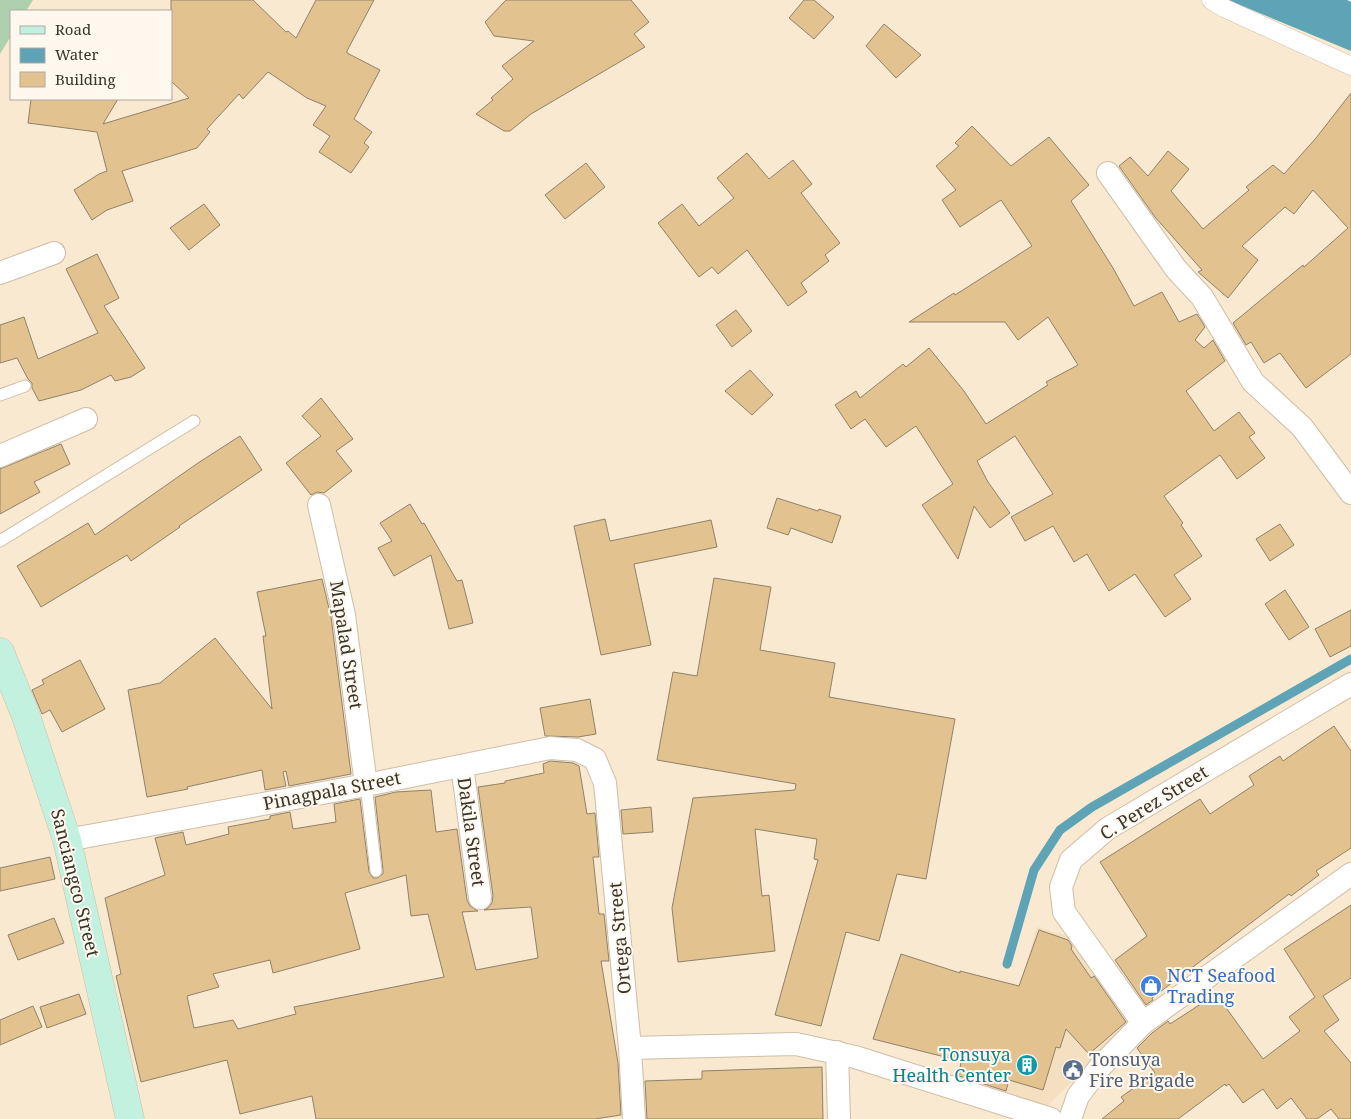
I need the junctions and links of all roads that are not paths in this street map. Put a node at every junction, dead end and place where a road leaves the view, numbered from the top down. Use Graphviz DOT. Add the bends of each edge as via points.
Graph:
graph roads {
  1 [pos="1211,0"];
  2 [pos="1351,66"];
  3 [pos="1108,173"];
  4 [pos="54,253"];
  5 [pos="0,273"];
  6 [pos="24,386"];
  7 [pos="0,395"];
  8 [pos="86,418"];
  9 [pos="194,421"];
  10 [pos="0,456"];
  11 [pos="1351,493"];
  12 [pos="319,505"];
  13 [pos="0,541"];
  14 [pos="0,652"];
  15 [pos="1351,684"];
  16 [pos="595,759"];
  17 [pos="462,766"];
  18 [pos="366,785"];
  19 [pos="67,840"];
  20 [pos="376,871"];
  21 [pos="1351,874"];
  22 [pos="480,898"];
  23 [pos="1143,1023"];
  24 [pos="630,1048"];
  25 [pos="837,1052"];
  26 [pos="130,1119"];
  27 [pos="634,1119"];
  28 [pos="839,1119"];
  29 [pos="1051,1119"];
  30 [pos="1070,1119"];
  1 -- 2 [label="street"];
  3 -- 11 [label="street" via="1176,269 1202,297 1253,382 1302,427"];
  4 -- 5 [label="street"];
  6 -- 7 [label="lane"];
  8 -- 10 [label="street"];
  9 -- 13 [label="lane"];
  12 -- 18 [label="street, Mapalad Street" via="344,615"];
  14 -- 19 [label="main road, Sanciangco Street" via="26,716"];
  15 -- 23 [label="street, C. Perez Street" via="1107,829 1071,860 1062,887 1064,912"];
  16 -- 17 [label="street, Pinagpala Street" via="577,750 550,748"];
  16 -- 24 [label="street, Ortega Street" via="606,783"];
  17 -- 18 [label="street, Pinagpala Street"];
  17 -- 22 [label="street, Dakila Street"];
  18 -- 19 [label="street, Pinagpala Street"];
  18 -- 20 [label="lane"];
  19 -- 26 [label="main road, Sanciangco Street"];
  21 -- 23 [label="street"];
  23 -- 30 [label="street" via="1100,1067 1078,1096"];
  24 -- 25 [label="street" via="796,1044"];
  24 -- 27 [label="street, Ortega Street"];
  25 -- 28 [label="street"];
  25 -- 29 [label="street"];
}
